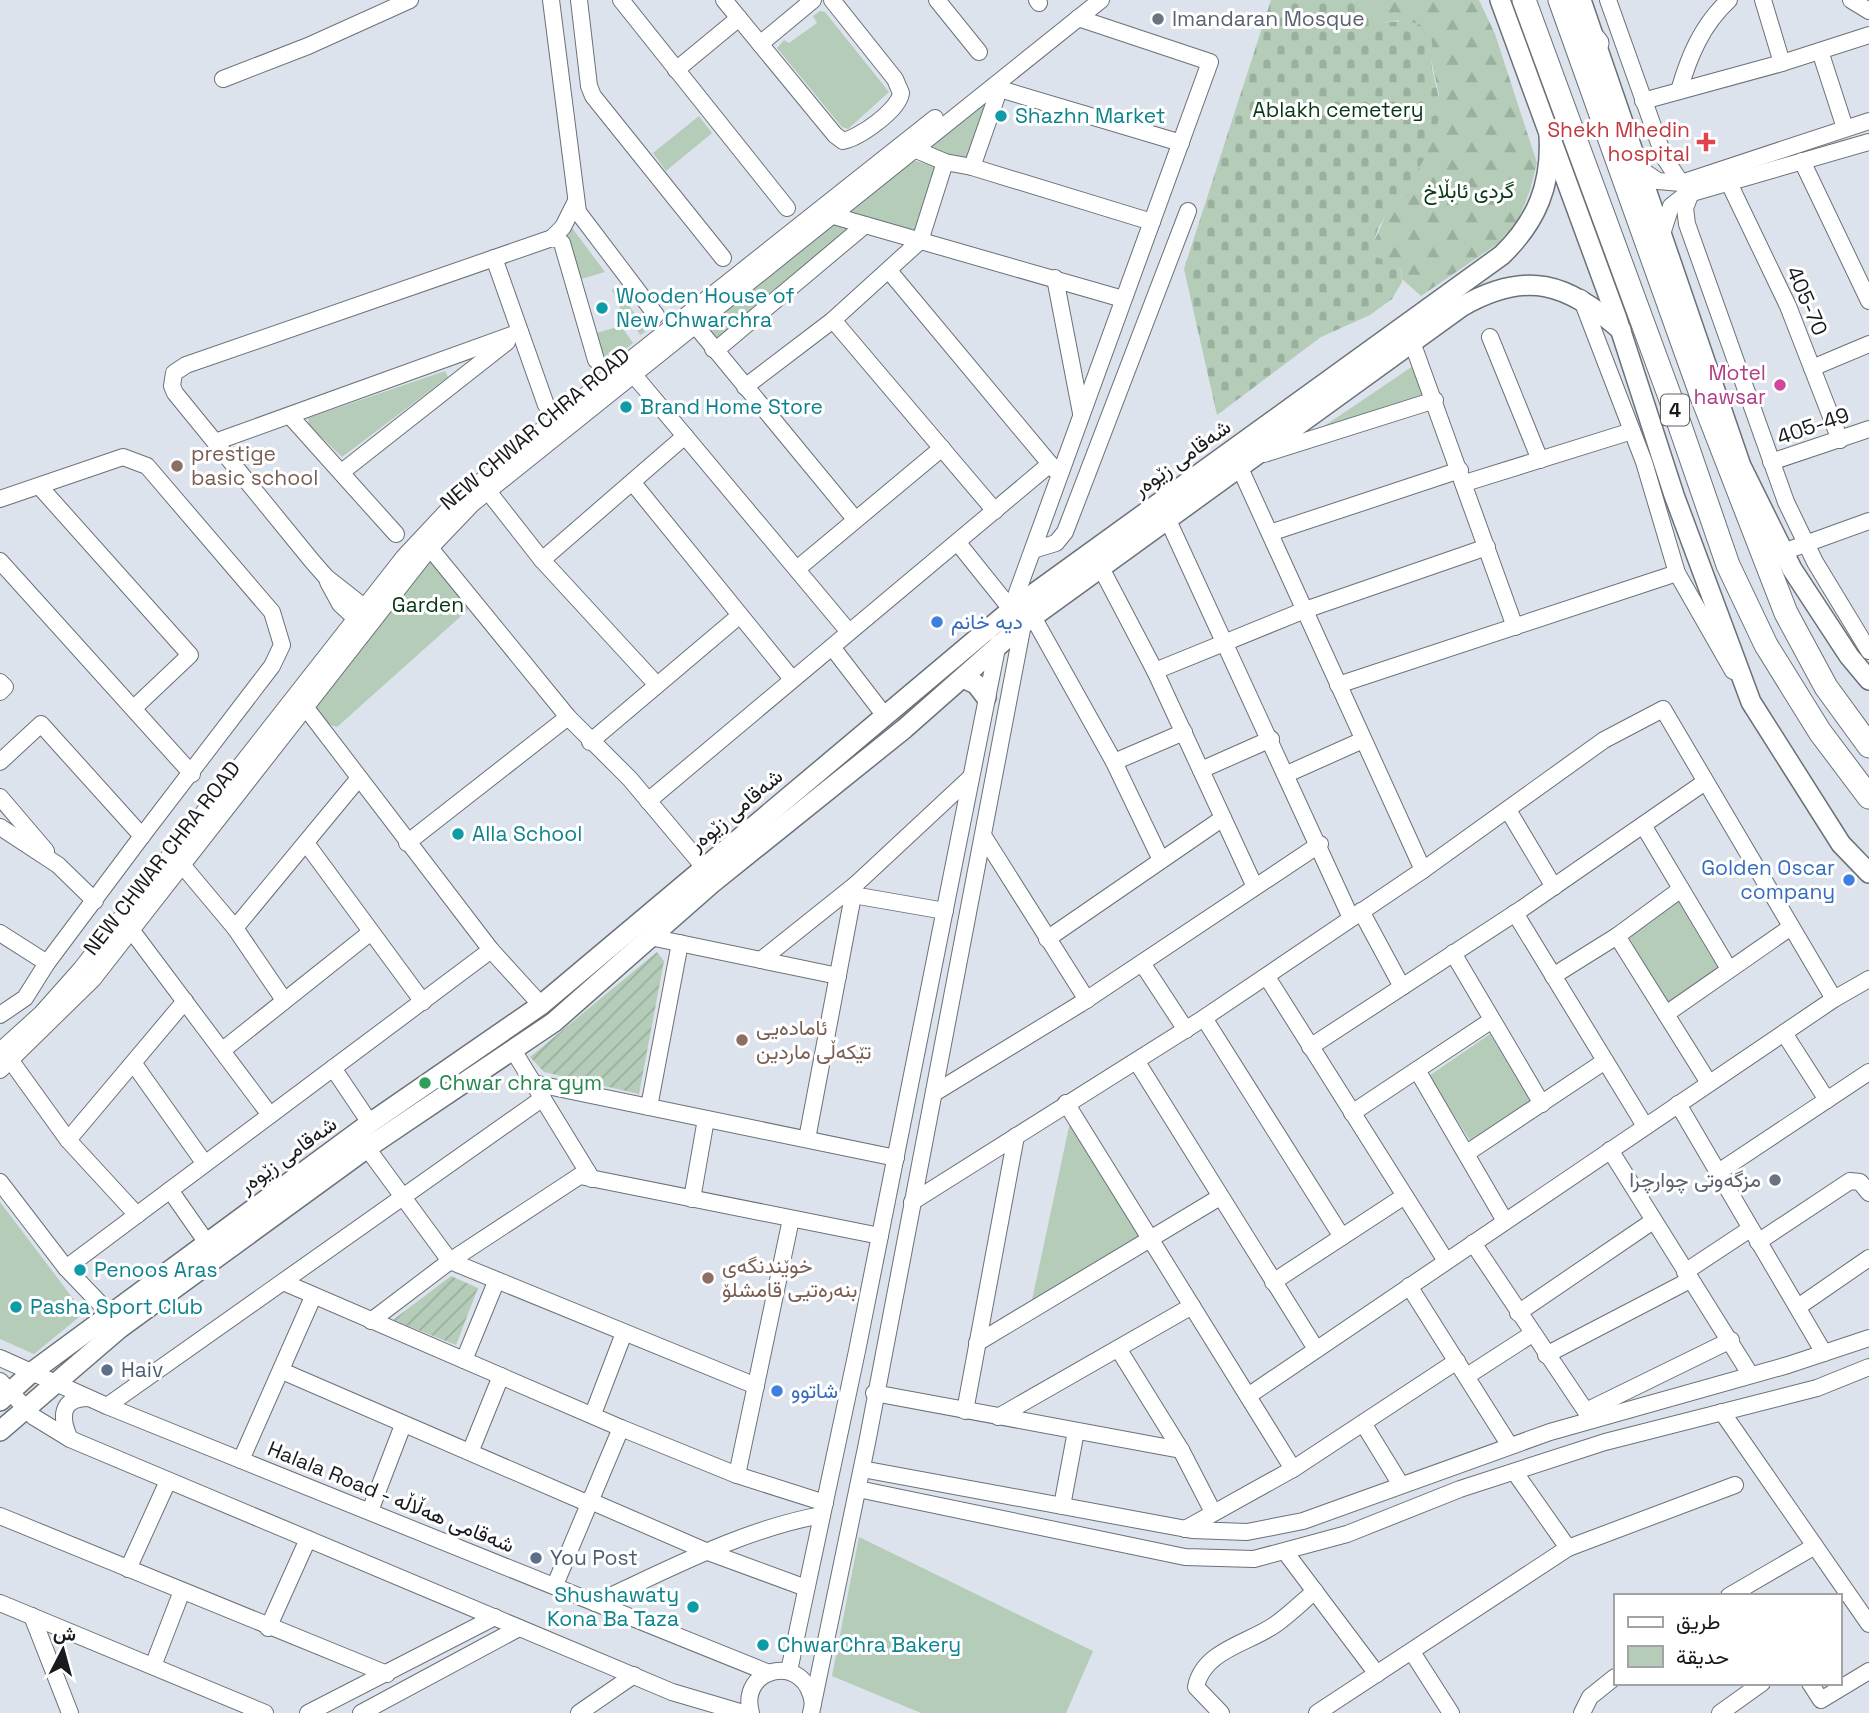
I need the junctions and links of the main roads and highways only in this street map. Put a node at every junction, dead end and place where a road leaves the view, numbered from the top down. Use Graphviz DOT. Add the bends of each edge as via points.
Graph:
graph roads {
  1 [pos="1524,0"];
  2 [pos="1560,0"];
  3 [pos="1581,0"];
  4 [pos="1500,1"];
  5 [pos="1597,43"];
  6 [pos="1549,135"];
  7 [pos="1621,330"];
  8 [pos="1350,362"];
  9 [pos="1350,388"];
  10 [pos="1741,466"];
  11 [pos="1740,498"];
  12 [pos="1023,617"];
  13 [pos="963,678"];
  14 [pos="1869,680"];
  15 [pos="986,697"];
  16 [pos="1869,746"];
  17 [pos="1869,797"];
  18 [pos="1869,873"];
  19 [pos="4,1391"];
  20 [pos="0,1431"];
  1 -- 17 [label="highway, 4" via="1728,565 1773,656 1820,732"];
  2 -- 5 [label="highway"];
  2 -- 11 [label="highway, 4"];
  3 -- 5 [label="main road"];
  4 -- 6 [label="main road"];
  5 -- 10 [label="main road"];
  6 -- 7 [label="main road"];
  6 -- 8 [label="main road, شەقامی زێوەر" via="1549,168 1532,221 1502,255"];
  7 -- 9 [label="main road, شەقامی زێوەر" via="1581,298 1534,285 1516,286 1482,295"];
  7 -- 18 [label="main road" via="1668,508 1751,702 1841,844"];
  8 -- 9 [label="main road"];
  8 -- 12 [label="main road, شەقامی زێوەر"];
  9 -- 12 [label="main road, شەقامی زێوەر"];
  10 -- 11 [label="highway"];
  10 -- 14 [label="main road" via="1783,552"];
  11 -- 16 [label="highway, 4" via="1786,613 1826,687"];
  12 -- 13 [label="main road, شەقامی زێوەر" via="996,650"];
  12 -- 19 [label="main road, شەقامی زێوەر" via="885,716 541,1005 370,1123"];
  13 -- 15 [label="main road" via="976,684"];
  13 -- 20 [label="main road, شەقامی زێوەر" via="554,1022 367,1148 120,1328"];
}
